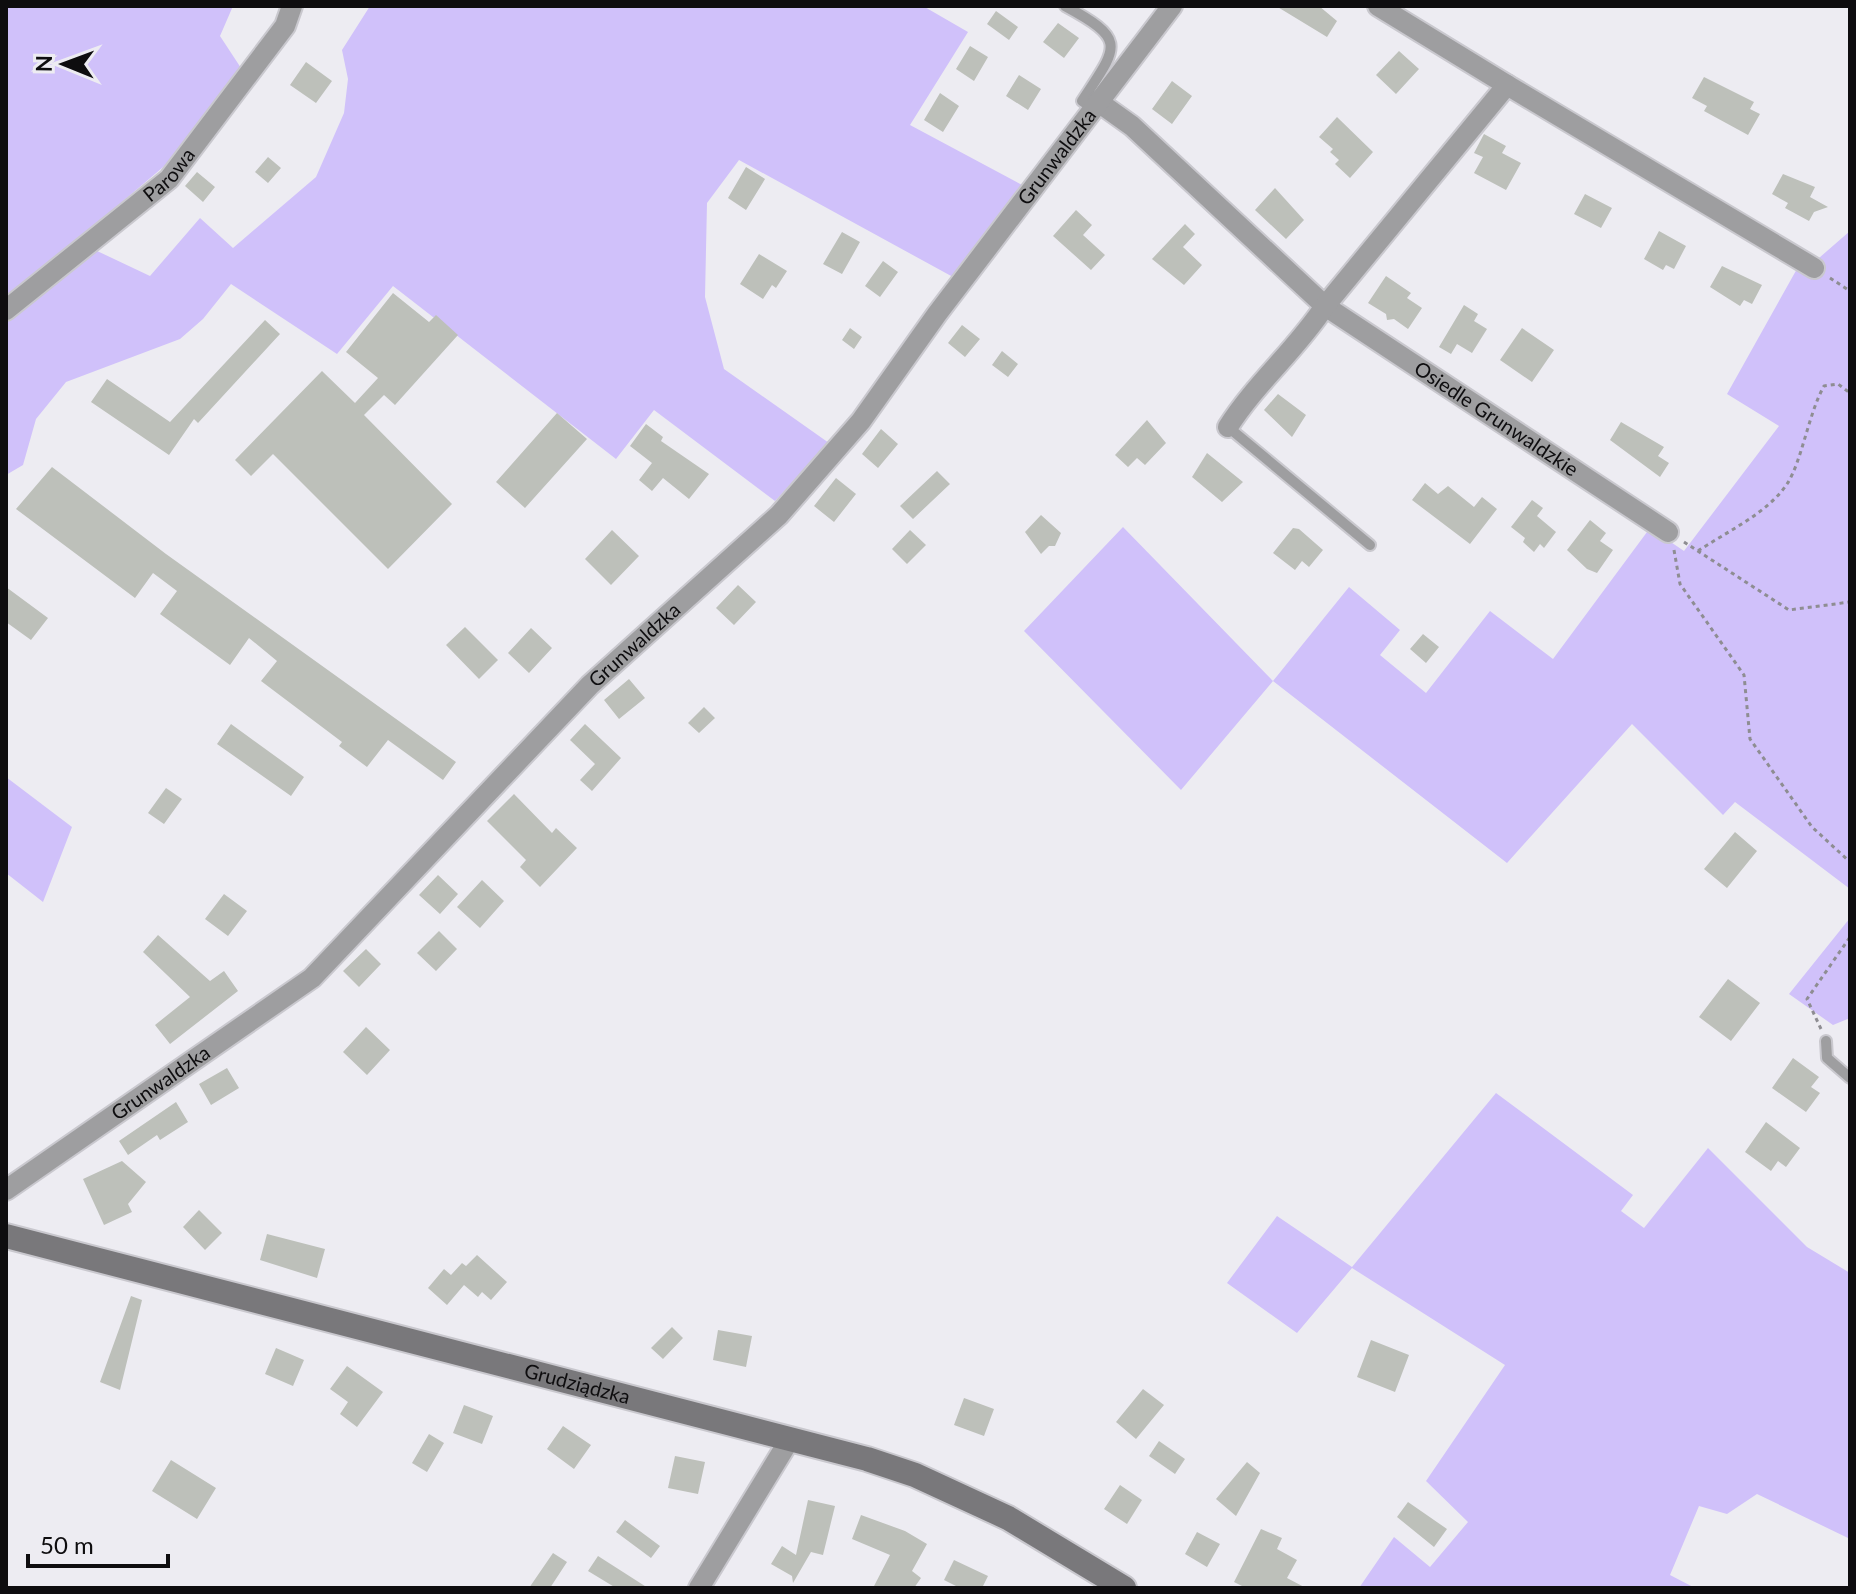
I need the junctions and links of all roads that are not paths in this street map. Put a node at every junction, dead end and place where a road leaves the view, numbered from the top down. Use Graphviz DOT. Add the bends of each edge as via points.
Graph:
graph roads {
  1 [pos="292,6"];
  2 [pos="1065,6"];
  3 [pos="1172,6"];
  4 [pos="1378,6"];
  5 [pos="1507,85"];
  6 [pos="1094,104"];
  7 [pos="1814,268"];
  8 [pos="1325,306"];
  9 [pos="6,310"];
  10 [pos="1228,427"];
  11 [pos="1668,532"];
  12 [pos="1370,545"];
  13 [pos="1826,1041"];
  14 [pos="1850,1078"];
  15 [pos="6,1190"];
  16 [pos="6,1236"];
  17 [pos="790,1439"];
  18 [pos="699,1588"];
  19 [pos="1124,1588"];
  1 -- 9 [label="street, Parowa" via="285,26 169,179"];
  2 -- 6 [label="lane" via="1096,23 1113,46 1082,101"];
  3 -- 6 [label="street, Grunwaldzka"];
  4 -- 5 [label="street"];
  5 -- 7 [label="street"];
  5 -- 8 [label="street"];
  6 -- 8 [label="street, Osiedle Grunwaldzkie" via="1132,126"];
  6 -- 15 [label="street, Grunwaldzka" via="861,421 779,515 590,685 312,978"];
  8 -- 10 [label="street"];
  8 -- 11 [label="street, Osiedle Grunwaldzkie"];
  10 -- 12 [label="lane"];
  13 -- 14 [label="lane" via="1827,1058"];
  16 -- 17 [label="street, Grudziądzka"];
  17 -- 18 [label="street"];
  17 -- 19 [label="street, Grudziądzka" via="867,1459 962,1495"];
}
